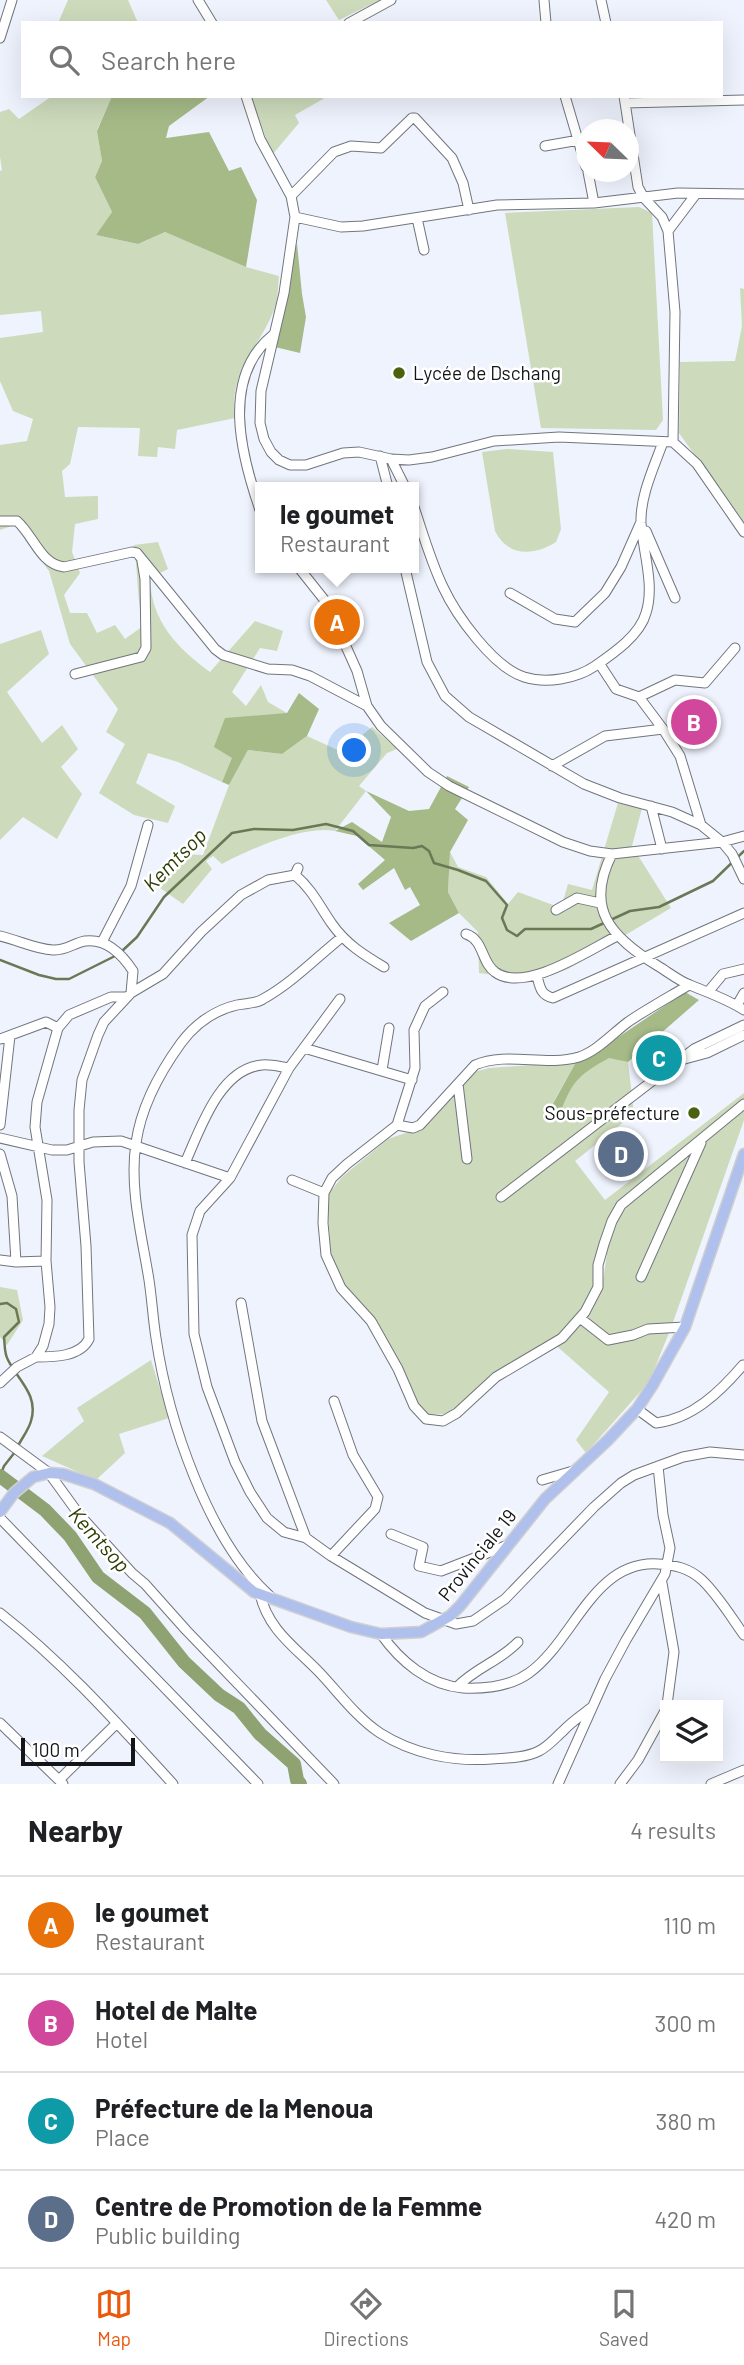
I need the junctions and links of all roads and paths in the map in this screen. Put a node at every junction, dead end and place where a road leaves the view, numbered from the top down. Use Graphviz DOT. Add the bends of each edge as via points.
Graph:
graph roads {
  1 [pos="12,0"];
  2 [pos="198,0"];
  3 [pos="391,0"];
  4 [pos="544,0"];
  5 [pos="601,0"];
  6 [pos="211,21"];
  7 [pos="353,21"];
  8 [pos="546,21"];
  9 [pos="606,21"];
  10 [pos="0,38"];
  11 [pos="247,98"];
  12 [pos="566,98"];
  13 [pos="624,99"];
  14 [pos="744,100"];
  15 [pos="576,131"];
  16 [pos="576,141"];
  17 [pos="545,146"];
  18 [pos="590,182"];
  19 [pos="696,194"];
  20 [pos="744,194"];
  21 [pos="291,196"];
  22 [pos="644,198"];
  23 [pos="594,203"];
  24 [pos="469,210"];
  25 [pos="295,217"];
  26 [pos="417,218"];
  27 [pos="668,231"];
  28 [pos="424,250"];
  29 [pos="274,334"];
  30 [pos="668,442"];
  31 [pos="380,456"];
  32 [pos="391,459"];
  33 [pos="387,482"];
  34 [pos="402,482"];
  35 [pos="255,494"];
  36 [pos="0,521"];
  37 [pos="419,521"];
  38 [pos="641,521"];
  39 [pos="744,532"];
  40 [pos="142,560"];
  41 [pos="303,573"];
  42 [pos="406,573"];
  43 [pos="510,593"];
  44 [pos="675,598"];
  45 [pos="735,648"];
  46 [pos="599,663"];
  47 [pos="75,674"];
  48 [pos="639,697"];
  49 [pos="367,706"];
  50 [pos="663,729"];
  51 [pos="552,766"];
  52 [pos="651,806"];
  53 [pos="148,825"];
  54 [pos="701,825"];
  55 [pos="744,836"];
  56 [pos="722,842"];
  57 [pos="662,849"];
  58 [pos="612,854"];
  59 [pos="744,879"];
  60 [pos="600,903"];
  61 [pos="556,910"];
  62 [pos="744,913"];
  63 [pos="466,934"];
  64 [pos="0,936"];
  65 [pos="617,936"];
  66 [pos="342,937"];
  67 [pos="102,942"];
  68 [pos="643,957"];
  69 [pos="384,967"];
  70 [pos="744,968"];
  71 [pos="537,976"];
  72 [pos="689,985"];
  73 [pos="443,992"];
  74 [pos="708,992"];
  75 [pos="744,993"];
  76 [pos="129,995"];
  77 [pos="340,999"];
  78 [pos="741,1007"];
  79 [pos="744,1025"];
  80 [pos="58,1028"];
  81 [pos="389,1028"];
  82 [pos="744,1035"];
  83 [pos="3,1037"];
  84 [pos="304,1048"];
  85 [pos="679,1061"];
  86 [pos="289,1068"];
  87 [pos="382,1070"];
  88 [pos="412,1080"];
  89 [pos="458,1084"];
  90 [pos="744,1104"];
  91 [pos="0,1125"];
  92 [pos="397,1125"];
  93 [pos="0,1138"];
  94 [pos="703,1139"];
  95 [pos="135,1145"];
  96 [pos="38,1147"];
  97 [pos="79,1147"];
  98 [pos="0,1154"];
  99 [pos="744,1154"];
  100 [pos="467,1159"];
  101 [pos="185,1163"];
  102 [pos="230,1178"];
  103 [pos="292,1180"];
  104 [pos="324,1194"];
  105 [pos="501,1196"];
  106 [pos="0,1259"];
  107 [pos="46,1261"];
  108 [pos="16,1262"];
  109 [pos="641,1277"];
  110 [pos="241,1303"];
  111 [pos="580,1318"];
  112 [pos="685,1327"];
  113 [pos="36,1357"];
  114 [pos="743,1366"];
  115 [pos="0,1383"];
  116 [pos="334,1401"];
  117 [pos="636,1409"];
  118 [pos="0,1437"];
  119 [pos="744,1455"];
  120 [pos="658,1466"];
  121 [pos="575,1471"];
  122 [pos="49,1473"];
  123 [pos="542,1480"];
  124 [pos="0,1512"];
  125 [pos="0,1518"];
  126 [pos="391,1534"];
  127 [pos="306,1538"];
  128 [pos="510,1544"];
  129 [pos="331,1556"];
  130 [pos="666,1565"];
  131 [pos="662,1582"];
  132 [pos="260,1594"];
  133 [pos="277,1602"];
  134 [pos="0,1613"];
  135 [pos="442,1621"];
  136 [pos="381,1634"];
  137 [pos="744,1635"];
  138 [pos="518,1642"];
  139 [pos="457,1687"];
  140 [pos="668,1700"];
  141 [pos="592,1707"];
  142 [pos="660,1720"];
  143 [pos="0,1723"];
  144 [pos="117,1723"];
  145 [pos="744,1770"];
  146 [pos="61,1782"];
  147 [pos="173,1784"];
  148 [pos="258,1784"];
  149 [pos="334,1784"];
  150 [pos="558,1784"];
  151 [pos="620,1784"];
  152 [pos="711,1784"];
  1 -- 10 [label="street"];
  2 -- 6 [label="street"];
  3 -- 7 [label="street"];
  4 -- 8 [label="street"];
  5 -- 9 [label="street"];
  11 -- 21 [label="street" via="260,139"];
  12 -- 15 [label="street"];
  13 -- 14 [label="street"];
  13 -- 22 [label="street" via="638,187"];
  16 -- 17 [label="street"];
  18 -- 23 [label="street"];
  19 -- 20 [label="street"];
  19 -- 22 [label="street"];
  19 -- 27 [label="street"];
  21 -- 24 [label="street" via="334,152 351,146 381,148 415,118 452,158"];
  21 -- 25 [label="street"];
  22 -- 23 [label="street"];
  22 -- 27 [label="street"];
  23 -- 24 [label="street"];
  24 -- 26 [label="street"];
  25 -- 26 [label="street" via="341,227"];
  25 -- 29 [label="street"];
  26 -- 28 [label="street"];
  27 -- 30 [label="street" via="675,312"];
  29 -- 31 [label="street" via="261,391 260,422 271,452 290,465 306,465 343,453"];
  29 -- 35 [label="street" via="252,358 239,404 245,463"];
  30 -- 32 [label="street" via="559,437 494,441 432,457"];
  30 -- 38 [label="street" via="648,482"];
  30 -- 39 [label="street" via="697,464"];
  31 -- 32 [label="street"];
  31 -- 33 [label="street"];
  32 -- 34 [label="street"];
  36 -- 40 [label="street" via="18,521 47,561 56,566 132,552"];
  37 -- 46 [label="street" via="444,589 482,644 503,664 523,677 549,680 571,677"];
  38 -- 43 [label="street" via="621,567 604,593 575,622 555,619"];
  38 -- 44 [label="street"];
  38 -- 46 [label="street" via="649,592 646,615 635,633"];
  40 -- 47 [label="street" via="144,654"];
  40 -- 49 [label="street" via="223,655 310,676"];
  41 -- 49 [label="street" via="326,602 357,671"];
  42 -- 51 [label="street" via="427,662 445,696 468,717"];
  45 -- 48 [label="street" via="705,683 675,680"];
  46 -- 48 [label="street" via="616,689"];
  48 -- 50 [label="street"];
  49 -- 58 [label="street" via="428,772 449,786 563,842"];
  50 -- 51 [label="street" via="605,736"];
  50 -- 54 [label="street" via="680,757"];
  51 -- 52 [label="street" via="584,785"];
  52 -- 54 [label="street"];
  52 -- 57 [label="street"];
  53 -- 67 [label="street" via="131,886"];
  54 -- 56 [label="street"];
  55 -- 56 [label="street"];
  56 -- 57 [label="street"];
  56 -- 59 [label="street"];
  57 -- 58 [label="street"];
  58 -- 60 [label="street" via="603,871"];
  60 -- 61 [label="street" via="577,898"];
  60 -- 65 [label="street"];
  62 -- 68 [label="street"];
  63 -- 71 [label="street" via="475,939 493,971 503,977"];
  64 -- 67 [label="street" via="58,951 84,941"];
  65 -- 68 [label="street"];
  65 -- 71 [label="street"];
  66 -- 69 [label="street"];
  66 -- 76 [label="street" via="296,871 241,895 163,974"];
  66 -- 95 [label="street" via="259,1002 215,1012 197,1026 182,1042 149,1098"];
  67 -- 76 [label="street" via="119,951 133,971"];
  68 -- 71 [label="street" via="553,998 545,996"];
  68 -- 72 [label="street"];
  70 -- 74 [label="street" via="723,974"];
  72 -- 74 [label="street"];
  72 -- 89 [label="street" via="580,1056 484,1061"];
  73 -- 88 [label="street" via="425,1006 414,1030"];
  74 -- 78 [label="street"];
  75 -- 78 [label="street"];
  76 -- 80 [label="street" via="111,997 69,1015"];
  76 -- 97 [label="street" via="104,1021 88,1058 79,1092"];
  77 -- 84 [label="street"];
  79 -- 85 [label="street"];
  80 -- 83 [label="street" via="46,1022"];
  80 -- 96 [label="street" via="37,1102"];
  81 -- 87 [label="street"];
  82 -- 85 [label="street"];
  83 -- 91 [label="street"];
  84 -- 86 [label="street"];
  84 -- 87 [label="street"];
  85 -- 105 [label="street"];
  86 -- 101 [label="street" via="261,1065 222,1088"];
  86 -- 102 [label="street"];
  87 -- 88 [label="street"];
  88 -- 92 [label="street"];
  89 -- 92 [label="street" via="420,1125"];
  89 -- 100 [label="street"];
  90 -- 94 [label="street"];
  92 -- 104 [label="street" via="332,1178"];
  93 -- 96 [label="street"];
  94 -- 109 [label="street"];
  94 -- 111 [label="street" via="621,1205 598,1265 598,1287"];
  95 -- 97 [label="street" via="109,1141"];
  95 -- 101 [label="street"];
  95 -- 133 [label="street" via="138,1216 156,1339 189,1463 210,1513 237,1559"];
  96 -- 97 [label="street"];
  96 -- 107 [label="street" via="47,1199"];
  97 -- 113 [label="street" via="89,1339 79,1351"];
  98 -- 108 [label="street" via="12,1196"];
  99 -- 112 [label="main road, Provinciale 19"];
  101 -- 102 [label="street"];
  102 -- 127 [label="street" via="200,1211 192,1235 194,1334 211,1400 250,1492 267,1518 284,1532"];
  103 -- 104 [label="street"];
  104 -- 111 [label="street" via="326,1255 341,1288 371,1321 414,1406 426,1419 443,1421 457,1413 496,1377 562,1338"];
  106 -- 108 [label="street"];
  107 -- 108 [label="street"];
  107 -- 113 [label="street" via="49,1324"];
  110 -- 127 [label="street" via="262,1421"];
  111 -- 112 [label="street" via="608,1340 648,1329"];
  112 -- 117 [label="main road, Provinciale 19"];
  113 -- 115 [label="street"];
  114 -- 117 [label="street" via="719,1394 672,1421 656,1423"];
  116 -- 129 [label="street" via="353,1455 379,1497 375,1509"];
  117 -- 121 [label="main road, Provinciale 19"];
  118 -- 122 [label="street"];
  119 -- 120 [label="street" via="710,1452"];
  120 -- 130 [label="street" via="670,1548"];
  120 -- 135 [label="street" via="621,1483 505,1599 472,1621"];
  121 -- 123 [label="street"];
  121 -- 128 [label="main road, Provinciale 19" via="545,1499"];
  122 -- 124 [label="main road" via="33,1477"];
  122 -- 132 [label="main road, Provinciale 19" via="78,1477 157,1516"];
  122 -- 149 [label="street" via="132,1573"];
  125 -- 148 [label="street"];
  126 -- 128 [label="street" via="422,1547 419,1566 441,1571"];
  127 -- 129 [label="street"];
  128 -- 135 [label="main road, Provinciale 19" via="460,1606"];
  129 -- 135 [label="street"];
  130 -- 131 [label="street"];
  130 -- 137 [label="street" via="687,1569 703,1581"];
  130 -- 139 [label="street" via="639,1564 604,1584 530,1673 487,1688"];
  131 -- 140 [label="street" via="674,1652"];
  131 -- 141 [label="street"];
  132 -- 133 [label="main road, Provinciale 19"];
  132 -- 141 [label="street" via="264,1611 282,1637 379,1732 403,1744 446,1758 524,1756 553,1742"];
  133 -- 136 [label="main road, Provinciale 19"];
  134 -- 144 [label="street" via="33,1639"];
  135 -- 136 [label="main road, Provinciale 19" via="421,1632"];
  136 -- 139 [label="street" via="411,1667"];
  138 -- 139 [label="street"];
  141 -- 150 [label="street"];
  142 -- 151 [label="street"];
  143 -- 146 [label="street"];
  144 -- 146 [label="street"];
  144 -- 147 [label="street"];
  145 -- 152 [label="street"];
}
